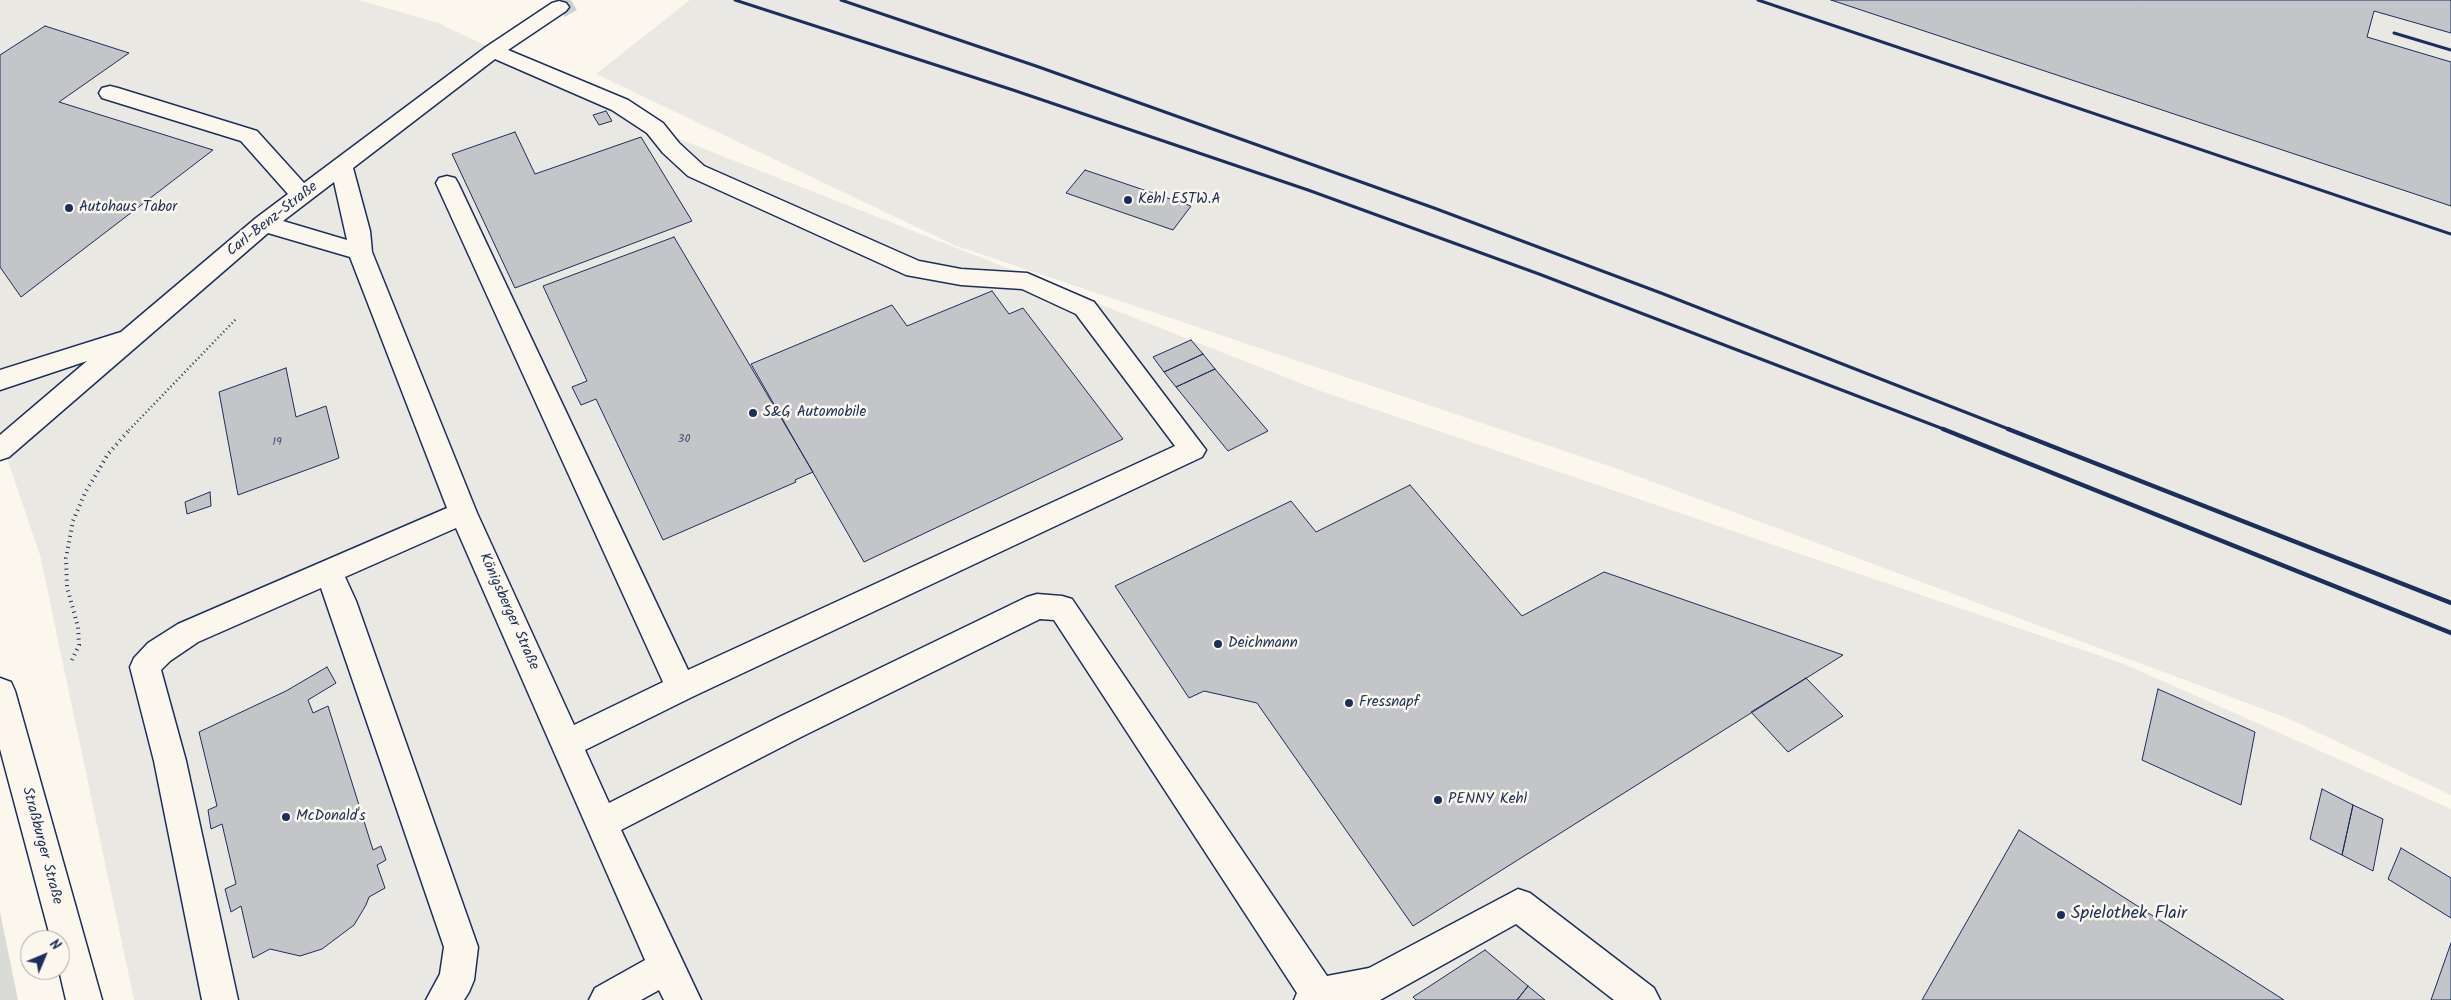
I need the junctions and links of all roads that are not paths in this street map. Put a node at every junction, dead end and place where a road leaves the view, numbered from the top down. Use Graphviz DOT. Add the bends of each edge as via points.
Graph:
graph roads {
  1 [pos="560,6"];
  2 [pos="493,51"];
  3 [pos="110,93"];
  4 [pos="342,167"];
  5 [pos="447,183"];
  6 [pos="302,195"];
  7 [pos="264,224"];
  8 [pos="360,252"];
  9 [pos="133,337"];
  10 [pos="0,380"];
  11 [pos="0,450"];
  12 [pos="463,513"];
  13 [pos="328,571"];
  14 [pos="681,688"];
  15 [pos="0,691"];
  16 [pos="567,744"];
  17 [pos="600,824"];
  18 [pos="666,967"];
  19 [pos="1315,998"];
  20 [pos="84,1000"];
  21 [pos="220,1000"];
  22 [pos="444,1000"];
  23 [pos="607,1000"];
  24 [pos="683,1000"];
  25 [pos="1642,1000"];
  1 -- 2 [label="street, Carl-Benz-Straße"];
  2 -- 4 [label="street, Carl-Benz-Straße"];
  2 -- 14 [label="street" via="620,105 655,128 696,171 914,269 961,277 1027,281 1085,308 1193,450"];
  3 -- 6 [label="street" via="249,136"];
  4 -- 6 [label="street, Carl-Benz-Straße"];
  4 -- 8 [label="street, Königsberger Straße" via="358,230"];
  5 -- 14 [label="street"];
  6 -- 7 [label="street, Carl-Benz-Straße"];
  7 -- 8 [label="street"];
  7 -- 9 [label="street, Carl-Benz-Straße"];
  8 -- 12 [label="street, Königsberger Straße"];
  9 -- 10 [label="street"];
  9 -- 11 [label="street, Carl-Benz-Straße"];
  12 -- 13 [label="street"];
  12 -- 16 [label="street, Königsberger Straße"];
  13 -- 21 [label="street" via="188,633 159,652 146,667 170,761"];
  13 -- 22 [label="street" via="461,947 457,980"];
  14 -- 16 [label="street"];
  15 -- 20 [label="street, Straßburger Straße"];
  16 -- 17 [label="street, Königsberger Straße"];
  17 -- 18 [label="street, Königsberger Straße"];
  17 -- 19 [label="street" via="1038,606 1062,608"];
  18 -- 23 [label="street"];
  18 -- 24 [label="street, Königsberger Straße"];
  19 -- 25 [label="street" via="1374,985 1518,905"];
}
